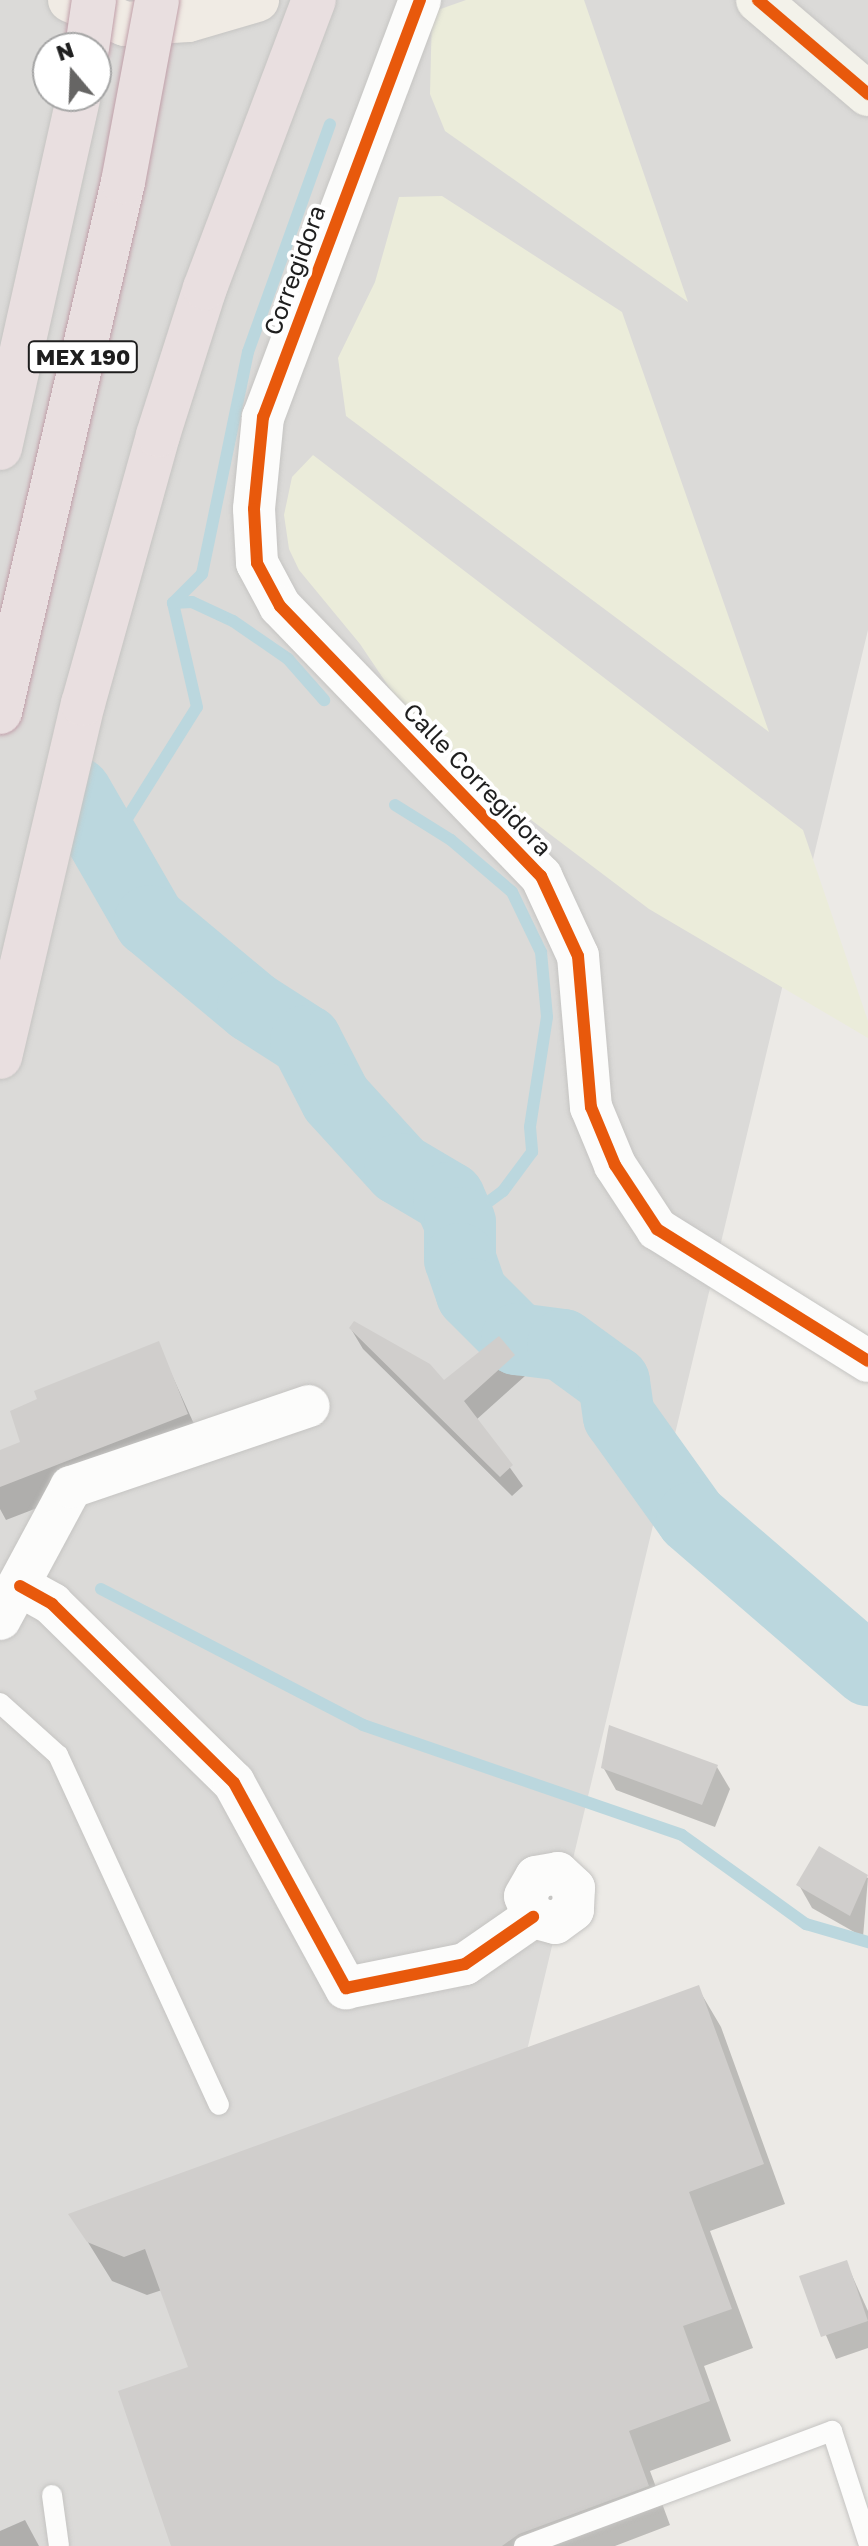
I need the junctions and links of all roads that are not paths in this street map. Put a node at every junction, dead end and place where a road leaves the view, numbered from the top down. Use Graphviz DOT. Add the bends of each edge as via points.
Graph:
graph roads {
  1 [pos="70,0"];
  2 [pos="94,0"];
  3 [pos="157,0"];
  4 [pos="257,0"];
  5 [pos="314,0"];
  6 [pos="420,0"];
  7 [pos="758,0"];
  8 [pos="89,32"];
  9 [pos="868,94"];
  10 [pos="75,112"];
  11 [pos="0,448"];
  12 [pos="257,563"];
  13 [pos="0,712"];
  14 [pos="0,1057"];
  15 [pos="868,1361"];
  16 [pos="309,1406"];
  17 [pos="10,1603"];
  18 [pos="0,1703"];
  19 [pos="533,1917"];
  20 [pos="219,2105"];
  21 [pos="52,2495"];
  22 [pos="868,2542"];
  23 [pos="59,2546"];
  24 [pos="524,2546"];
  1 -- 4 [label="main road" via="125,24 188,20"];
  2 -- 8 [label="highway, bridge"];
  3 -- 13 [label="highway, MEX 190, bridge" via="123,182"];
  5 -- 14 [label="highway" via="205,288 154,450 83,704"];
  6 -- 12 [label="street, Corregidora" via="263,417 254,509"];
  7 -- 9 [label="street"];
  10 -- 11 [label="highway, MEX 190"];
  12 -- 15 [label="street, Calle Corregidora" via="280,606 541,876 578,956 591,1107 615,1165 657,1229"];
  16 -- 17 [label="street" via="71,1487"];
  17 -- 19 [label="street" via="52,1604 234,1783 346,1988 465,1964"];
  18 -- 20 [label="lane" via="58,1755"];
  21 -- 23 [label="lane"];
  22 -- 24 [label="lane" via="832,2431"];
}
